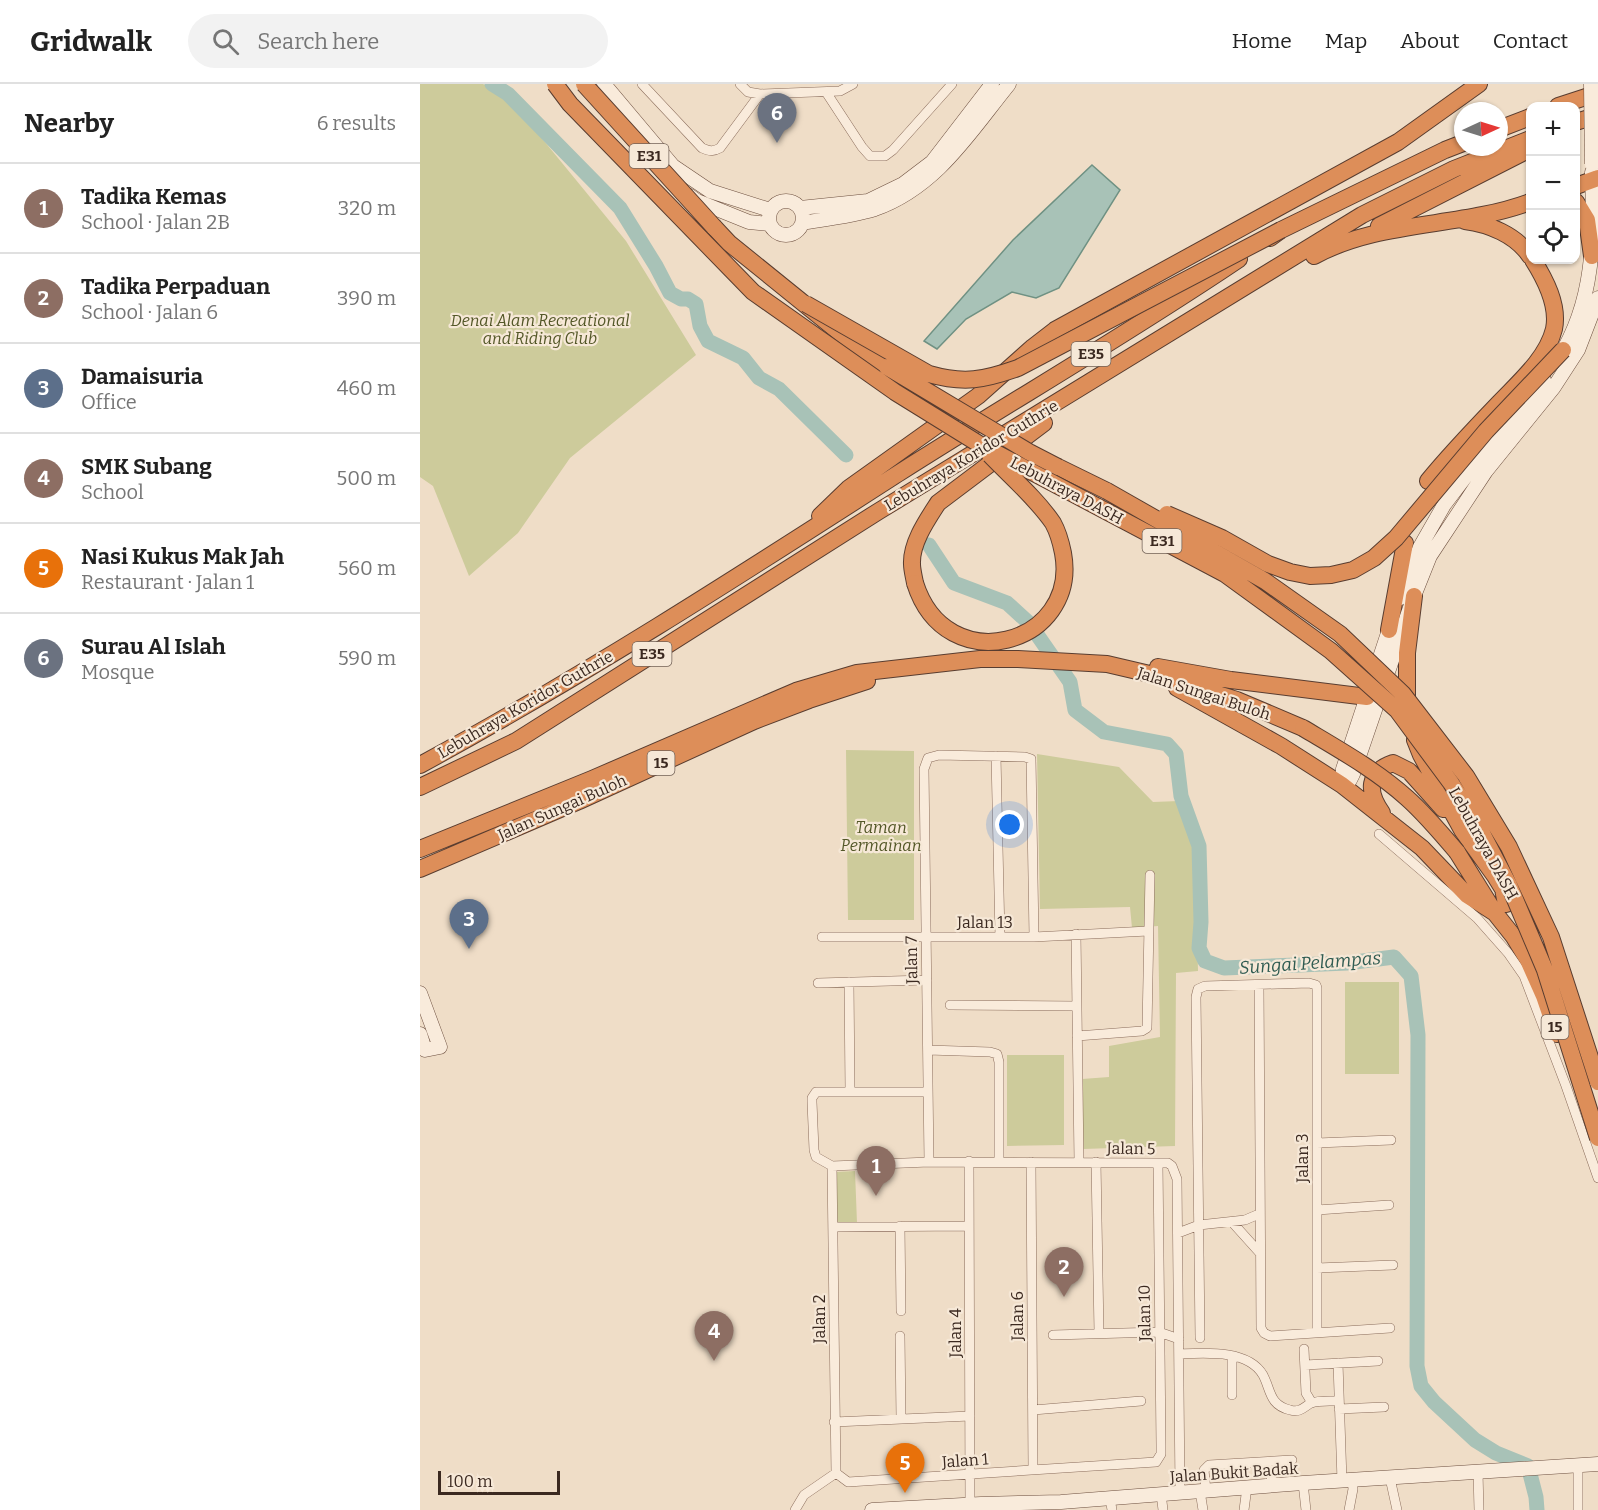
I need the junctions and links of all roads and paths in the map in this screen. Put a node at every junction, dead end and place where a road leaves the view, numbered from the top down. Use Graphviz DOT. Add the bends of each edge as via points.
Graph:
graph roads {
  1 [pos="555,84"];
  2 [pos="582,84"];
  3 [pos="604,84"];
  4 [pos="642,84"];
  5 [pos="740,84"];
  6 [pos="853,84"];
  7 [pos="952,84"];
  8 [pos="992,84"];
  9 [pos="1009,84"];
  10 [pos="1479,84"];
  11 [pos="1591,84"];
  12 [pos="826,92"];
  13 [pos="1598,93"];
  14 [pos="760,94"];
  15 [pos="1570,102"];
  16 [pos="1598,115"];
  17 [pos="1526,119"];
  18 [pos="1580,120"];
  19 [pos="1508,126"];
  20 [pos="1526,141"];
  21 [pos="1454,146"];
  22 [pos="1526,151"];
  23 [pos="1594,174"];
  24 [pos="1580,183"];
  25 [pos="1526,204"];
  26 [pos="800,208"];
  27 [pos="770,210"];
  28 [pos="1580,210"];
  29 [pos="1458,220"];
  30 [pos="770,224"];
  31 [pos="802,224"];
  32 [pos="1281,230"];
  33 [pos="1329,248"];
  34 [pos="1526,252"];
  35 [pos="1592,256"];
  36 [pos="1535,264"];
  37 [pos="1598,298"];
  38 [pos="806,304"];
  39 [pos="1563,350"];
  40 [pos="1044,423"];
  41 [pos="979,444"];
  42 [pos="1428,481"];
  43 [pos="1107,491"];
  44 [pos="910,494"];
  45 [pos="795,540"];
  46 [pos="1405,543"];
  47 [pos="1414,596"];
  48 [pos="1389,630"];
  49 [pos="904,666"];
  50 [pos="1127,668"];
  51 [pos="1154,675"];
  52 [pos="1367,697"];
  53 [pos="996,756"];
  54 [pos="420,765"];
  55 [pos="1342,785"];
  56 [pos="420,787"];
  57 [pos="1384,827"];
  58 [pos="1462,830"];
  59 [pos="471,846"];
  60 [pos="420,849"];
  61 [pos="420,869"];
  62 [pos="1150,875"];
  63 [pos="420,878"];
  64 [pos="1500,908"];
  65 [pos="1148,931"];
  66 [pos="1076,934"];
  67 [pos="1034,936"];
  68 [pos="822,937"];
  69 [pos="926,937"];
  70 [pos="1000,937"];
  71 [pos="927,980"];
  72 [pos="818,982"];
  73 [pos="849,982"];
  74 [pos="1259,985"];
  75 [pos="420,993"];
  76 [pos="950,1005"];
  77 [pos="1076,1006"];
  78 [pos="420,1034"];
  79 [pos="1077,1036"];
  80 [pos="928,1050"];
  81 [pos="1598,1055"];
  82 [pos="1598,1082"];
  83 [pos="850,1091"];
  84 [pos="928,1092"];
  85 [pos="1598,1138"];
  86 [pos="1391,1140"];
  87 [pos="1317,1143"];
  88 [pos="1598,1149"];
  89 [pos="969,1161"];
  90 [pos="999,1161"];
  91 [pos="929,1162"];
  92 [pos="1031,1162"];
  93 [pos="1079,1162"];
  94 [pos="1096,1162"];
  95 [pos="1158,1163"];
  96 [pos="832,1166"];
  97 [pos="1598,1178"];
  98 [pos="1389,1205"];
  99 [pos="1317,1210"];
  100 [pos="1259,1214"];
  101 [pos="1232,1222"];
  102 [pos="1199,1225"];
  103 [pos="900,1226"];
  104 [pos="969,1226"];
  105 [pos="834,1227"];
  106 [pos="1178,1233"];
  107 [pos="1259,1252"];
  108 [pos="1393,1265"];
  109 [pos="1317,1268"];
  110 [pos="901,1311"];
  111 [pos="1390,1328"];
  112 [pos="1159,1332"];
  113 [pos="1317,1332"];
  114 [pos="1099,1333"];
  115 [pos="1053,1335"];
  116 [pos="900,1336"];
  117 [pos="1200,1338"];
  118 [pos="1179,1339"];
  119 [pos="1304,1349"];
  120 [pos="1179,1354"];
  121 [pos="1232,1356"];
  122 [pos="1378,1361"];
  123 [pos="1338,1363"];
  124 [pos="1305,1365"];
  125 [pos="1232,1395"];
  126 [pos="1142,1401"];
  127 [pos="1312,1403"];
  128 [pos="1339,1405"];
  129 [pos="1384,1407"];
  130 [pos="1033,1410"];
  131 [pos="970,1416"];
  132 [pos="901,1419"];
  133 [pos="834,1422"];
  134 [pos="1292,1460"];
  135 [pos="1156,1462"];
  136 [pos="1270,1462"];
  137 [pos="1598,1464"];
  138 [pos="1578,1466"];
  139 [pos="1033,1470"];
  140 [pos="1478,1472"];
  141 [pos="836,1473"];
  142 [pos="970,1475"];
  143 [pos="1390,1478"];
  144 [pos="1347,1480"];
  145 [pos="1303,1483"];
  146 [pos="1272,1485"];
  147 [pos="1247,1487"];
  148 [pos="1203,1491"];
  149 [pos="1180,1492"];
  150 [pos="1161,1493"];
  151 [pos="1111,1504"];
  152 [pos="977,1506"];
  153 [pos="1061,1506"];
  154 [pos="795,1510"];
  155 [pos="872,1510"];
  156 [pos="881,1510"];
  157 [pos="1163,1510"];
  158 [pos="1203,1510"];
  159 [pos="1244,1510"];
  160 [pos="1306,1510"];
  161 [pos="1349,1510"];
  162 [pos="1397,1510"];
  163 [pos="1479,1510"];
  164 [pos="1578,1510"];
  1 -- 41 [label="highway, Lebuhraya DASH / E31, bridge" via="753,291 895,392"];
  2 -- 30 [label="main road" via="673,185 697,201 749,222"];
  2 -- 38 [label="highway, Lebuhraya DASH / E31, bridge" via="729,243"];
  3 -- 27 [label="main road" via="674,166 710,191"];
  4 -- 14 [label="street" via="702,148 715,151"];
  5 -- 14 [label="street" via="748,92"];
  6 -- 12 [label="street" via="840,91"];
  7 -- 12 [label="street" via="885,156 870,156"];
  8 -- 26 [label="main road" via="932,162 903,184 868,201"];
  9 -- 31 [label="main road" via="927,180 873,209"];
  10 -- 45 [label="highway" via="1398,142 1055,330 978,396 849,488"];
  11 -- 23 [label="main road, bridge"];
  12 -- 14 [label="street"];
  13 -- 15 [label="highway"];
  16 -- 18 [label="highway"];
  17 -- 19 [label="highway"];
  20 -- 44 [label="highway, Lebuhraya Koridor Guthrie / E35" via="1454,169 1362,215"];
  21 -- 32 [label="highway, Lebuhraya Koridor Guthrie / E35"];
  22 -- 33 [label="highway"];
  23 -- 24 [label="highway"];
  23 -- 35 [label="main road"];
  25 -- 29 [label="highway"];
  26 -- 27 [label="main road" via="785,200"];
  26 -- 31 [label="main road"];
  27 -- 30 [label="main road"];
  28 -- 35 [label="highway" via="1587,220"];
  29 -- 33 [label="highway" via="1406,227"];
  29 -- 34 [label="highway" via="1494,228"];
  30 -- 31 [label="main road" via="777,233 788,235"];
  32 -- 38 [label="highway, bridge" via="1018,368 975,381 929,374"];
  32 -- 45 [label="highway, Lebuhraya Koridor Guthrie / E35" via="1191,291"];
  33 -- 40 [label="highway"];
  35 -- 39 [label="main road" via="1584,302"];
  36 -- 42 [label="highway" via="1553,307 1550,340 1533,367"];
  37 -- 47 [label="main road" via="1578,350 1461,507 1430,556"];
  38 -- 43 [label="highway, Lebuhraya DASH / E31, bridge" via="870,357 1029,452"];
  39 -- 43 [label="highway, bridge" via="1486,431 1396,538 1353,570 1320,575 1290,572 1222,538"];
  39 -- 48 [label="main road" via="1541,385 1444,505 1420,547"];
  40 -- 41 [label="highway, bridge" via="938,503 915,547 915,583 929,614 956,635 994,643 1013,639 1046,618 1056,602 1065,564 1053,524 1032,499"];
  40 -- 44 [label="highway" via="952,477"];
  41 -- 85 [label="highway, Lebuhraya DASH / E31, bridge" via="1226,574 1331,651 1396,710 1463,801 1509,885 1545,970"];
  43 -- 82 [label="highway, Lebuhraya DASH / E31, bridge" via="1264,580 1340,634 1403,694 1466,776 1509,847 1551,937"];
  44 -- 56 [label="highway, Lebuhraya Koridor Guthrie / E35" via="516,741"];
  45 -- 54 [label="highway, Lebuhraya Koridor Guthrie / E35" via="495,724"];
  46 -- 48 [label="highway"];
  47 -- 55 [label="main road" via="1353,774"];
  47 -- 58 [label="highway" via="1407,653 1407,705 1412,733"];
  48 -- 52 [label="main road"];
  49 -- 50 [label="highway, Jalan Sungai Buloh / 15" via="1018,659"];
  49 -- 59 [label="highway, Jalan Sungai Buloh / 15" via="754,721"];
  49 -- 60 [label="highway, Jalan Sungai Buloh / 15" via="857,673 796,691"];
  50 -- 51 [label="highway, Jalan Sungai Buloh / 15"];
  50 -- 52 [label="highway" via="1173,669"];
  51 -- 55 [label="highway"];
  51 -- 64 [label="highway, Jalan Sungai Buloh / 15, bridge" via="1237,700 1303,728 1350,756 1406,796 1425,815"];
  52 -- 55 [label="main road" via="1343,769"];
  53 -- 67 [label="street" via="1026,757 1032,762"];
  53 -- 69 [label="street, Jalan 7" via="928,758 924,769"];
  53 -- 70 [label="street"];
  55 -- 57 [label="highway"];
  57 -- 58 [label="highway" via="1371,784 1381,767 1393,763 1409,771"];
  57 -- 64 [label="highway" via="1422,848 1467,896"];
  57 -- 97 [label="street" via="1477,918 1524,976"];
  58 -- 64 [label="highway" via="1503,889"];
  59 -- 61 [label="highway, Jalan Sungai Buloh / 15"];
  59 -- 63 [label="main road"];
  62 -- 65 [label="street"];
  64 -- 81 [label="highway, Jalan Sungai Buloh / 15" via="1530,931 1584,1018"];
  64 -- 88 [label="highway, Jalan Sungai Buloh / 15" via="1544,996"];
  65 -- 66 [label="street, Jalan 13"];
  65 -- 79 [label="street" via="1148,1026 1144,1031"];
  66 -- 67 [label="street, Jalan 13"];
  66 -- 77 [label="street"];
  67 -- 70 [label="street, Jalan 13"];
  68 -- 69 [label="street, Jalan 13"];
  69 -- 70 [label="street, Jalan 13"];
  69 -- 71 [label="street, Jalan 7"];
  71 -- 73 [label="street"];
  71 -- 80 [label="street, Jalan 7"];
  72 -- 73 [label="street"];
  73 -- 83 [label="street"];
  74 -- 87 [label="street, Jalan 3" via="1316,985"];
  74 -- 100 [label="street"];
  74 -- 102 [label="street" via="1205,986 1198,989 1196,996"];
  75 -- 78 [label="main road" via="440,1047 425,1050"];
  76 -- 77 [label="street"];
  77 -- 79 [label="street"];
  79 -- 93 [label="street"];
  80 -- 84 [label="street, Jalan 7"];
  80 -- 90 [label="street" via="997,1054"];
  83 -- 84 [label="street"];
  83 -- 96 [label="street" via="820,1091 812,1098 814,1150 818,1159"];
  84 -- 91 [label="street, Jalan 7"];
  86 -- 87 [label="street"];
  87 -- 99 [label="street, Jalan 3"];
  89 -- 90 [label="street, Jalan 5"];
  89 -- 91 [label="street, Jalan 5"];
  89 -- 104 [label="street, Jalan 4"];
  90 -- 92 [label="street, Jalan 5"];
  91 -- 96 [label="street, Jalan 5"];
  92 -- 93 [label="street, Jalan 5"];
  92 -- 130 [label="street, Jalan 6"];
  93 -- 94 [label="street, Jalan 5"];
  94 -- 95 [label="street, Jalan 5"];
  94 -- 114 [label="street"];
  95 -- 106 [label="street, Jalan 5" via="1168,1163 1176,1173"];
  95 -- 112 [label="street, Jalan 10"];
  96 -- 105 [label="street, Jalan 2"];
  98 -- 99 [label="street"];
  99 -- 109 [label="street, Jalan 3"];
  100 -- 101 [label="street"];
  100 -- 107 [label="street"];
  101 -- 102 [label="street"];
  101 -- 107 [label="street"];
  102 -- 106 [label="street"];
  102 -- 117 [label="street"];
  103 -- 104 [label="street"];
  103 -- 105 [label="street"];
  103 -- 110 [label="street"];
  104 -- 131 [label="street, Jalan 4"];
  105 -- 133 [label="street, Jalan 2"];
  106 -- 118 [label="street, Jalan 5"];
  107 -- 113 [label="street" via="1260,1320 1264,1333 1270,1336"];
  108 -- 109 [label="street"];
  109 -- 113 [label="street, Jalan 3"];
  111 -- 113 [label="street"];
  112 -- 114 [label="street"];
  112 -- 118 [label="street"];
  112 -- 135 [label="street, Jalan 10" via="1161,1454"];
  114 -- 115 [label="street"];
  116 -- 132 [label="street"];
  118 -- 120 [label="street, Jalan 5"];
  119 -- 124 [label="street"];
  120 -- 121 [label="street"];
  120 -- 149 [label="street, Jalan 5"];
  121 -- 125 [label="street"];
  121 -- 127 [label="street" via="1256,1368 1270,1396 1280,1406 1304,1410"];
  122 -- 123 [label="street"];
  123 -- 124 [label="street"];
  123 -- 128 [label="street"];
  124 -- 127 [label="street" via="1306,1396"];
  126 -- 130 [label="street"];
  127 -- 128 [label="street"];
  128 -- 129 [label="street"];
  128 -- 144 [label="street"];
  130 -- 139 [label="street, Jalan 6"];
  131 -- 132 [label="street"];
  131 -- 142 [label="street, Jalan 4"];
  132 -- 133 [label="street"];
  133 -- 141 [label="street, Jalan 2"];
  134 -- 136 [label="street"];
  135 -- 139 [label="street, Jalan 1"];
  136 -- 146 [label="street"];
  136 -- 148 [label="street" via="1209,1465 1204,1470"];
  137 -- 138 [label="main road, Jalan Bukit Badak"];
  138 -- 140 [label="main road, Jalan Bukit Badak"];
  138 -- 164 [label="street"];
  139 -- 142 [label="street, Jalan 1"];
  140 -- 143 [label="main road, Jalan Bukit Badak"];
  140 -- 163 [label="street"];
  141 -- 142 [label="street, Jalan 1" via="848,1482"];
  141 -- 154 [label="street" via="804,1495"];
  142 -- 152 [label="street, Jalan 4"];
  143 -- 144 [label="main road, Jalan Bukit Badak"];
  143 -- 162 [label="street"];
  144 -- 145 [label="main road, Jalan Bukit Badak"];
  144 -- 161 [label="street" via="1353,1489"];
  145 -- 146 [label="main road, Jalan Bukit Badak"];
  145 -- 160 [label="street"];
  146 -- 147 [label="main road, Jalan Bukit Badak"];
  147 -- 148 [label="main road, Jalan Bukit Badak"];
  147 -- 159 [label="street"];
  148 -- 149 [label="main road, Jalan Bukit Badak"];
  148 -- 158 [label="street"];
  149 -- 150 [label="main road, Jalan Bukit Badak"];
  150 -- 151 [label="main road, Jalan Bukit Badak"];
  150 -- 157 [label="street"];
  151 -- 153 [label="main road, Jalan Bukit Badak"];
  152 -- 153 [label="main road, Jalan Bukit Badak"];
  152 -- 156 [label="main road, Jalan Bukit Badak"];
  155 -- 156 [label="main road, Jalan Bukit Badak"];
}
